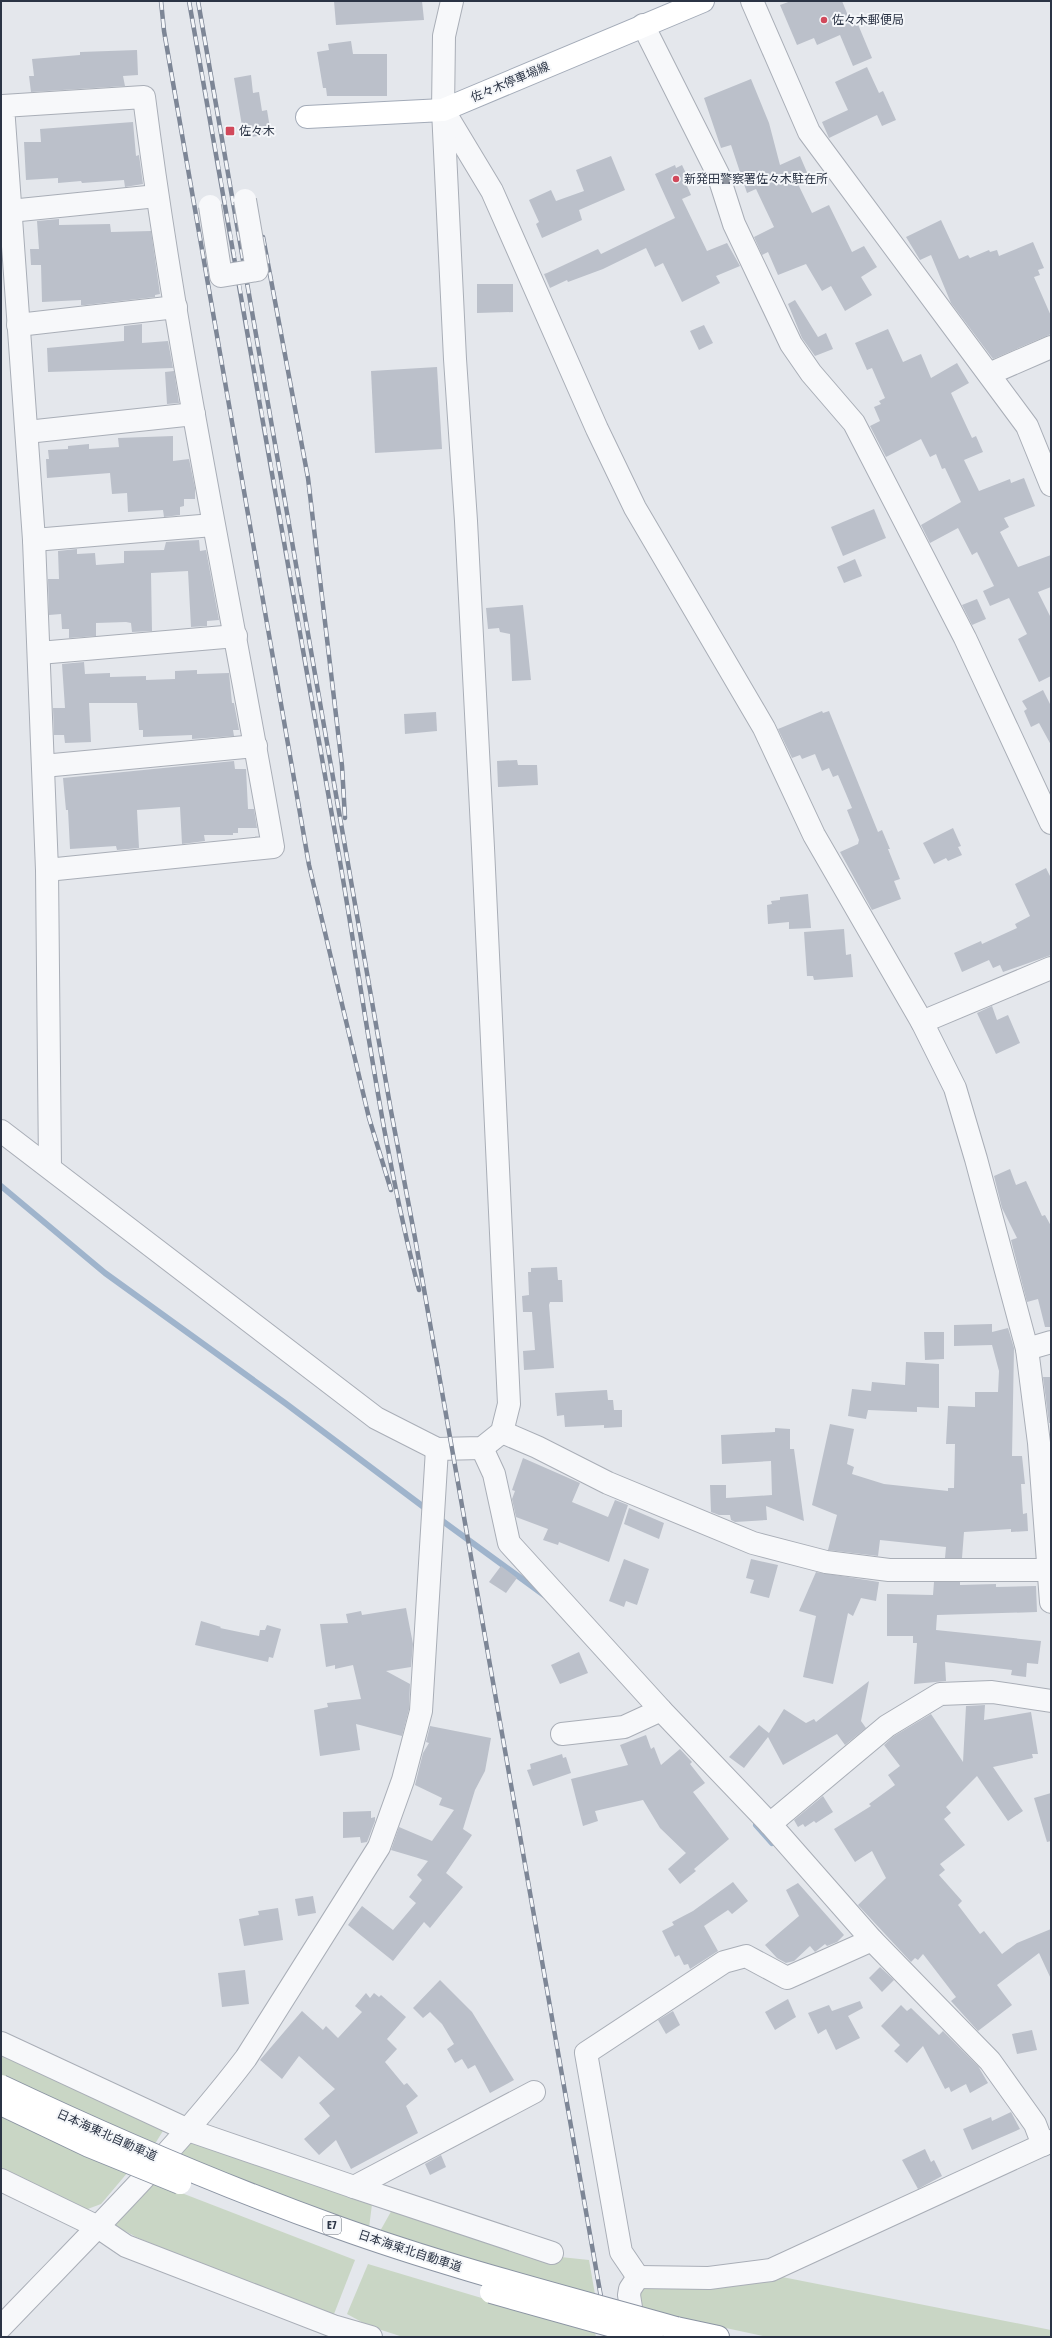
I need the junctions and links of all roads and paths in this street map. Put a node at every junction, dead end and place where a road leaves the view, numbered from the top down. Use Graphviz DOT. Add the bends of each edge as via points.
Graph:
graph roads {
  1 [pos="452,1"];
  2 [pos="703,1"];
  3 [pos="752,1"];
  4 [pos="643,25"];
  5 [pos="443,110"];
  6 [pos="307,118"];
  7 [pos="157,196"];
  8 [pos="245,200"];
  9 [pos="210,206"];
  10 [pos="10,211"];
  11 [pos="176,307"];
  12 [pos="18,324"];
  13 [pos="1051,347"];
  14 [pos="989,374"];
  15 [pos="194,414"];
  16 [pos="26,432"];
  17 [pos="1051,485"];
  18 [pos="213,525"];
  19 [pos="34,540"];
  20 [pos="236,636"];
  21 [pos="39,652"];
  22 [pos="256,746"];
  23 [pos="43,766"];
  24 [pos="1051,823"];
  25 [pos="47,870"];
  26 [pos="1051,968"];
  27 [pos="922,1022"];
  28 [pos="1,1131"];
  29 [pos="50,1167"];
  30 [pos="1051,1342"];
  31 [pos="1027,1349"];
  32 [pos="492,1440"];
  33 [pos="437,1449"];
  34 [pos="1047,1570"];
  35 [pos="1051,1602"];
  36 [pos="1051,1701"];
  37 [pos="662,1710"];
  38 [pos="562,1734"];
  39 [pos="770,1824"];
  40 [pos="872,1940"];
  41 [pos="1,2043"];
  42 [pos="1,2086"];
  43 [pos="534,2092"];
  44 [pos="1,2104"];
  45 [pos="188,2130"];
  46 [pos="1047,2143"];
  47 [pos="1,2180"];
  48 [pos="354,2187"];
  49 [pos="98,2227"];
  50 [pos="552,2253"];
  51 [pos="638,2277"];
  52 [pos="1,2327"];
  53 [pos="371,2337"];
  54 [pos="635,2337"];
  55 [pos="652,2337"];
  56 [pos="718,2337"];
  1 -- 5 [label="street" via="444,36"];
  2 -- 4 [label="main road, 佐々木停車場線"];
  3 -- 14 [label="street" via="809,132"];
  4 -- 5 [label="main road, 佐々木停車場線"];
  4 -- 24 [label="street" via="718,174 734,224 791,344 811,373 854,423 965,638"];
  5 -- 6 [label="main road, 佐々木停車場線"];
  5 -- 27 [label="street" via="492,191 597,429 635,508 764,728 814,835"];
  5 -- 32 [label="street" via="500,1177 509,1404"];
  7 -- 10 [label="street"];
  7 -- 10 [label="street" via="144,97 3,106"];
  7 -- 11 [label="street"];
  8 -- 9 [label="street, bridge" via="257,270 221,276"];
  10 -- 12 [label="street"];
  11 -- 12 [label="street"];
  11 -- 15 [label="street"];
  12 -- 16 [label="street"];
  13 -- 14 [label="street"];
  14 -- 17 [label="street" via="1027,426"];
  15 -- 16 [label="street"];
  15 -- 18 [label="street"];
  16 -- 19 [label="street"];
  18 -- 19 [label="street"];
  18 -- 20 [label="street"];
  19 -- 21 [label="street"];
  20 -- 21 [label="street"];
  20 -- 22 [label="street"];
  21 -- 23 [label="street"];
  22 -- 23 [label="street"];
  22 -- 25 [label="street" via="273,847"];
  23 -- 25 [label="street"];
  25 -- 29 [label="street"];
  26 -- 27 [label="street"];
  27 -- 31 [label="street" via="955,1088"];
  28 -- 29 [label="street"];
  29 -- 33 [label="street" via="376,1418"];
  30 -- 31 [label="street"];
  31 -- 34 [label="street" via="1039,1443"];
  32 -- 33 [label="street"];
  32 -- 34 [label="street" via="538,1447 608,1484 753,1543 826,1562 889,1570"];
  32 -- 37 [label="street" via="494,1474 508,1543"];
  33 -- 45 [label="street" via="421,1711 403,1780 379,1847 246,2058"];
  34 -- 35 [label="street"];
  36 -- 39 [label="street" via="992,1692 940,1694 887,1726"];
  37 -- 38 [label="street" via="624,1728"];
  37 -- 39 [label="street"];
  39 -- 40 [label="street"];
  40 -- 46 [label="street" via="990,2062"];
  40 -- 51 [label="street" via="787,1978 746,1956 724,1962 586,2053 621,2252"];
  41 -- 45 [label="street"];
  42 -- 56 [label="main road, 日本海東北自動車道 / E7, bridge" via="102,2134 232,2188 338,2227 458,2266 676,2328"];
  43 -- 48 [label="street"];
  44 -- 55 [label="main road, 日本海東北自動車道 / E7, bridge" via="89,2146 344,2245 475,2287"];
  45 -- 48 [label="street"];
  45 -- 49 [label="street"];
  46 -- 51 [label="street" via="771,2270 709,2278"];
  47 -- 49 [label="street"];
  48 -- 50 [label="street"];
  49 -- 52 [label="street"];
  49 -- 53 [label="street" via="126,2246 333,2326"];
  51 -- 54 [label="street" via="629,2295"];
}
